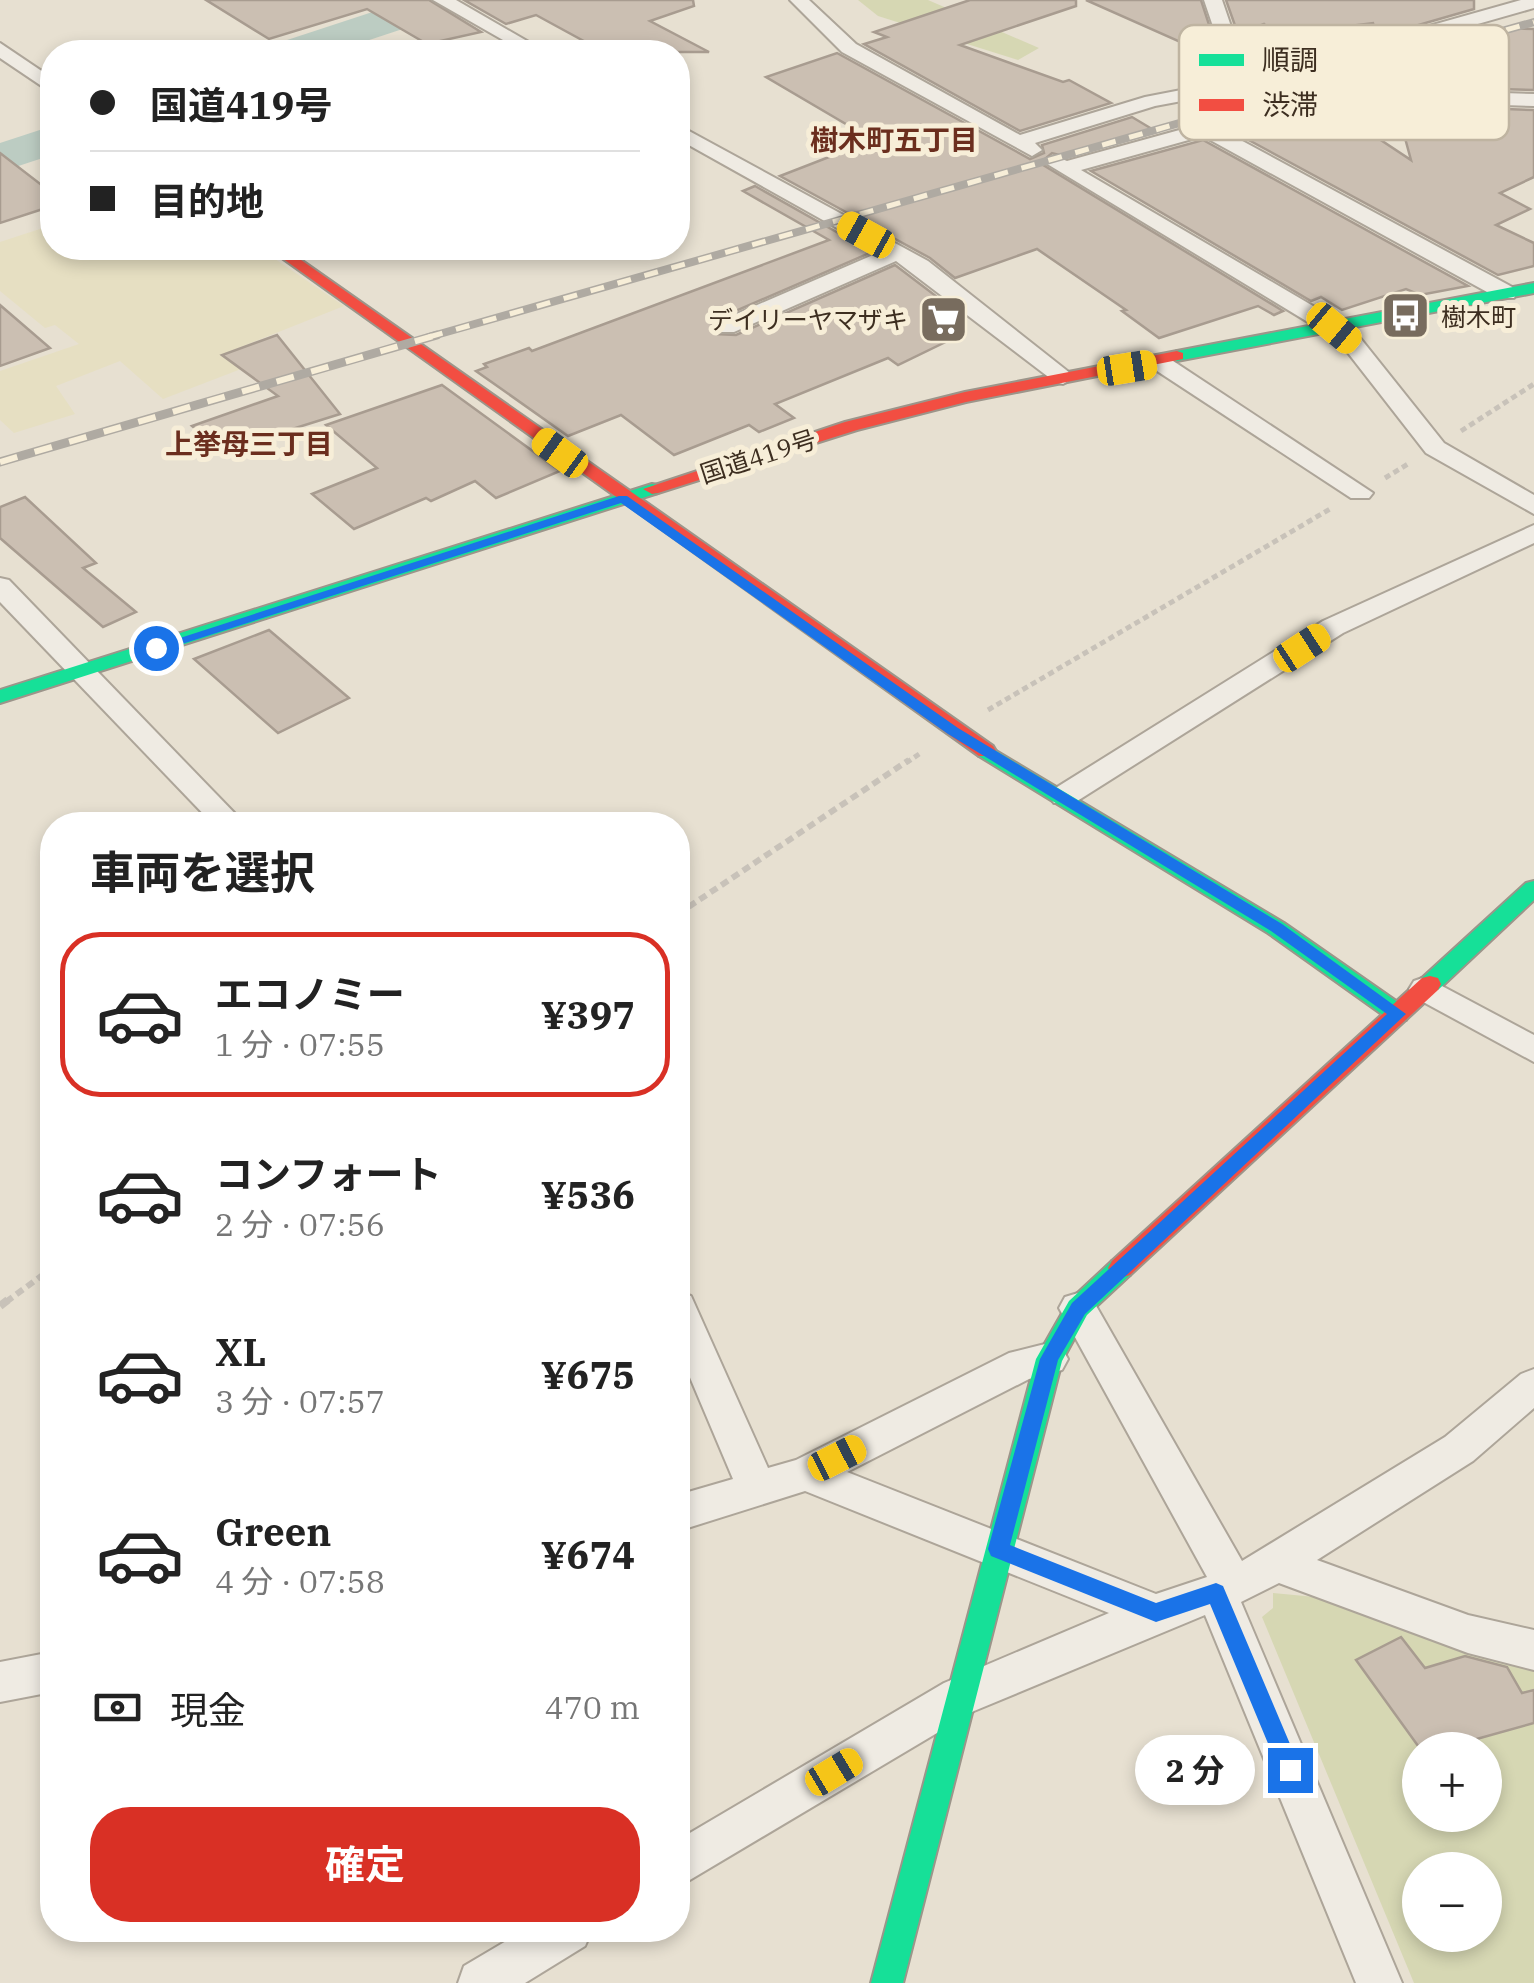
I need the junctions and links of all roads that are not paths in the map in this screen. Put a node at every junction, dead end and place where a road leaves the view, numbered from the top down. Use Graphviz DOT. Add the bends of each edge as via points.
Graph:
graph roads {
  1 [pos="442,0"];
  2 [pos="799,0"];
  3 [pos="1213,0"];
  4 [pos="1534,2"];
  5 [pos="1222,25"];
  6 [pos="1452,25"];
  7 [pos="515,40"];
  8 [pos="0,49"];
  9 [pos="40,78"];
  10 [pos="1179,96"];
  11 [pos="1509,99"];
  12 [pos="1534,100"];
  13 [pos="1179,135"];
  14 [pos="690,137"];
  15 [pos="1225,140"];
  16 [pos="897,253"];
  17 [pos="291,260"];
  18 [pos="1534,288"];
  19 [pos="1506,293"];
  20 [pos="726,327"];
  21 [pos="1334,328"];
  22 [pos="1159,362"];
  23 [pos="1063,377"];
  24 [pos="1360,493"];
  25 [pos="623,499"];
  26 [pos="1534,506"];
  27 [pos="1534,533"];
  28 [pos="0,586"];
  29 [pos="84,671"];
  30 [pos="0,697"];
  31 [pos="1064,796"];
  32 [pos="219,812"];
  33 [pos="1534,888"];
  34 [pos="1425,989"];
  35 [pos="1398,1014"];
  36 [pos="1534,1050"];
  37 [pos="1078,1308"];
  38 [pos="690,1334"];
  39 [pos="1049,1359"];
  40 [pos="1534,1385"];
  41 [pos="806,1474"];
  42 [pos="757,1488"];
  43 [pos="690,1510"];
  44 [pos="998,1549"];
  45 [pos="1276,1564"];
  46 [pos="1225,1589"];
  47 [pos="1156,1612"];
  48 [pos="1534,1650"];
  49 [pos="40,1674"];
  50 [pos="0,1682"];
  51 [pos="959,1697"];
  52 [pos="690,1858"];
  53 [pos="549,1942"];
  54 [pos="481,1983"];
  55 [pos="887,1983"];
  56 [pos="1379,1983"];
  1 -- 7 [label="street"];
  2 -- 10 [label="street" via="849,48 1024,146"];
  3 -- 5 [label="street"];
  4 -- 6 [label="street"];
  8 -- 9 [label="street"];
  11 -- 12 [label="street"];
  13 -- 21 [label="street" via="1059,165"];
  14 -- 16 [label="street"];
  15 -- 19 [label="street"];
  16 -- 20 [label="street"];
  16 -- 23 [label="street"];
  17 -- 25 [label="main road"];
  18 -- 19 [label="main road, 国道419号"];
  19 -- 21 [label="main road, 国道419号"];
  21 -- 22 [label="main road, 国道419号"];
  21 -- 26 [label="street" via="1435,448"];
  22 -- 23 [label="main road, 国道419号"];
  22 -- 24 [label="street"];
  23 -- 25 [label="main road, 国道419号" via="851,426"];
  25 -- 29 [label="main road, 国道419号"];
  25 -- 31 [label="main road" via="953,731"];
  27 -- 31 [label="street" via="1333,627"];
  28 -- 29 [label="street"];
  29 -- 30 [label="main road, 国道419号"];
  29 -- 32 [label="street"];
  31 -- 35 [label="main road" via="1276,928"];
  33 -- 34 [label="main road"];
  34 -- 35 [label="main road"];
  34 -- 36 [label="street"];
  35 -- 37 [label="main road"];
  37 -- 39 [label="main road"];
  37 -- 46 [label="street"];
  38 -- 42 [label="street"];
  39 -- 41 [label="street" via="1022,1364"];
  39 -- 44 [label="main road"];
  40 -- 45 [label="street" via="1459,1449"];
  41 -- 42 [label="street"];
  41 -- 44 [label="street"];
  42 -- 43 [label="street"];
  44 -- 47 [label="street"];
  44 -- 51 [label="main road"];
  45 -- 46 [label="street"];
  45 -- 48 [label="street" via="1468,1634"];
  46 -- 47 [label="street"];
  46 -- 56 [label="street"];
  47 -- 51 [label="street"];
  49 -- 50 [label="street"];
  51 -- 52 [label="street"];
  51 -- 55 [label="main road"];
  53 -- 54 [label="street"];
}
